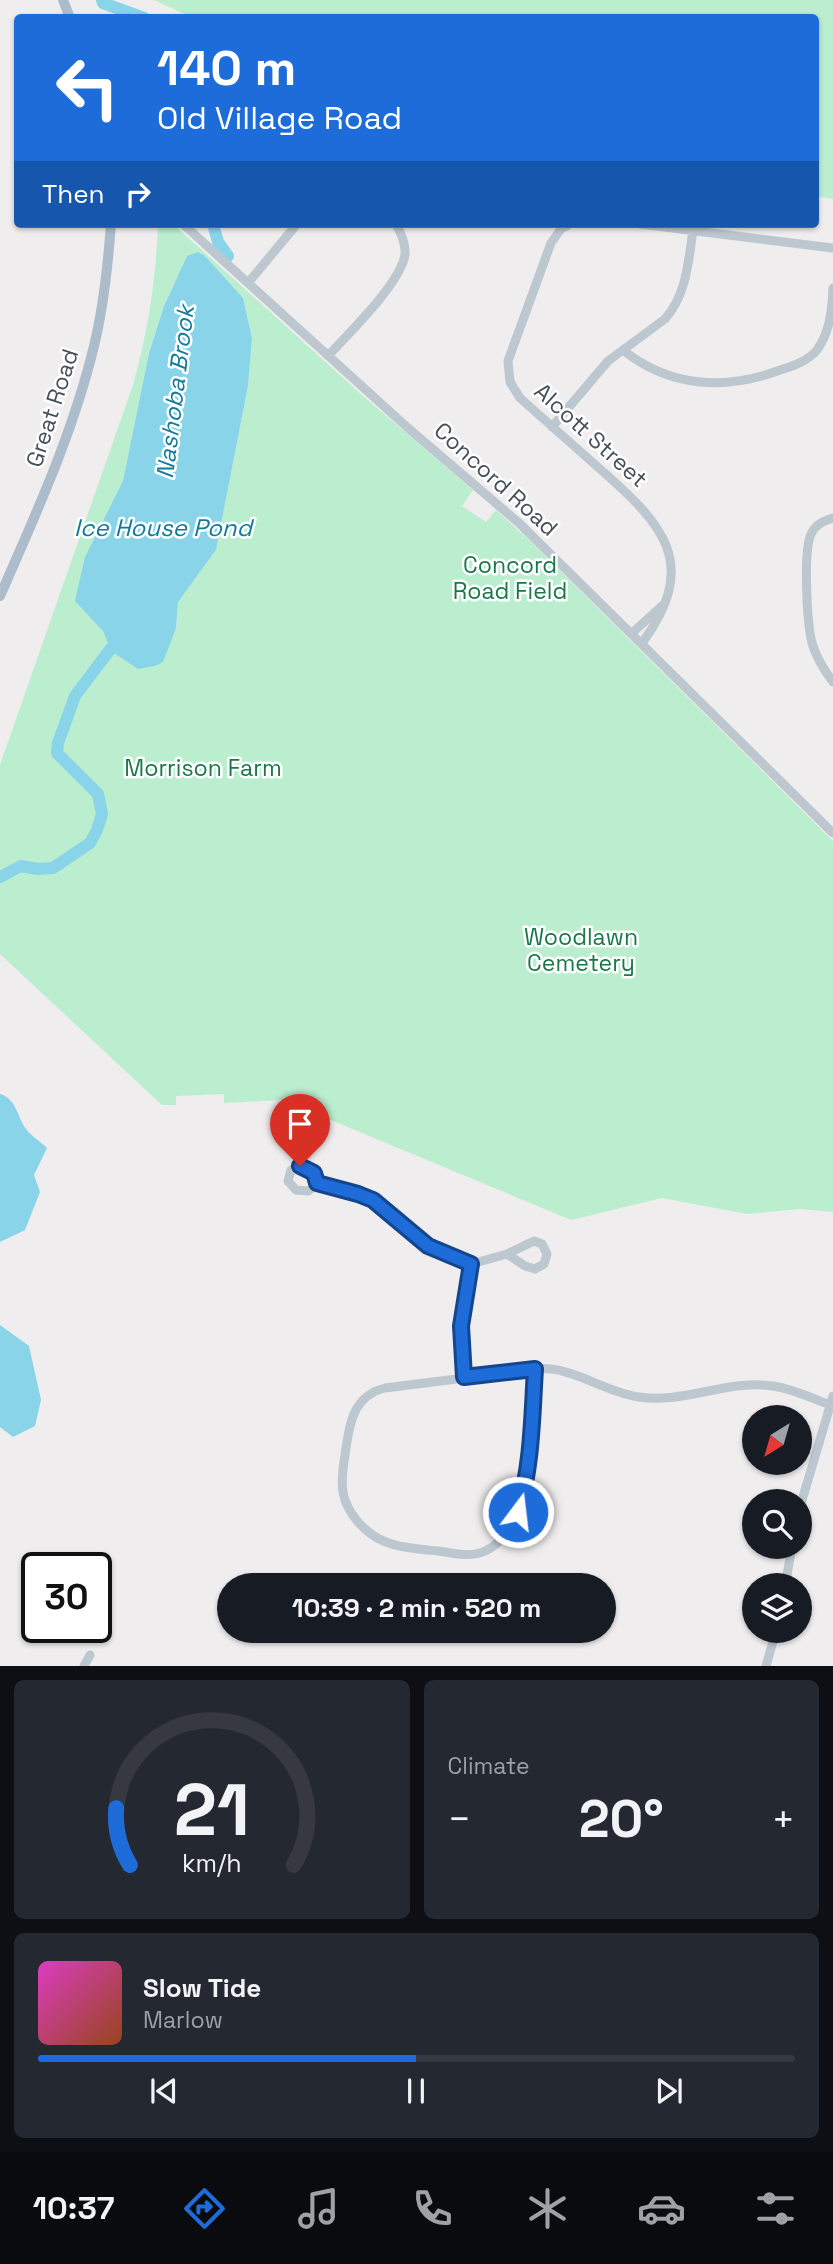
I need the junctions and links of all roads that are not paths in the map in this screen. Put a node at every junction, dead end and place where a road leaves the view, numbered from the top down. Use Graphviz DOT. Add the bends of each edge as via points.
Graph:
graph roads {
  1 [pos="111,228"];
  2 [pos="187,228"];
  3 [pos="294,228"];
  4 [pos="398,228"];
  5 [pos="563,228"];
  6 [pos="669,228"];
  7 [pos="692,231"];
  8 [pos="833,247"];
  9 [pos="248,283"];
  10 [pos="833,288"];
  11 [pos="623,350"];
  12 [pos="328,356"];
  13 [pos="552,427"];
  14 [pos="833,518"];
  15 [pos="0,596"];
  16 [pos="668,598"];
  17 [pos="632,633"];
  18 [pos="642,643"];
  19 [pos="833,682"];
  20 [pos="833,833"];
  21 [pos="317,1183"];
  22 [pos="507,1254"];
  23 [pos="471,1264"];
  24 [pos="535,1369"];
  25 [pos="464,1377"];
  26 [pos="831,1401"];
  27 [pos="805,1489"];
  28 [pos="772,1643"];
  29 [pos="90,1655"];
  30 [pos="84,1665"];
  31 [pos="766,1665"];
  1 -- 15 [label="main road, Great Road" via="106,284 83,390"];
  2 -- 9 [label="street, Concord Road"];
  3 -- 9 [label="street"];
  4 -- 12 [label="street" via="405,255 399,271"];
  5 -- 13 [label="street, Alcott Street" via="551,243 508,366 516,394"];
  6 -- 7 [label="street"];
  7 -- 8 [label="street"];
  7 -- 11 [label="street" via="678,302 665,319"];
  9 -- 12 [label="street, Concord Road"];
  10 -- 11 [label="street" via="831,316 816,351 767,375 727,383 693,383 639,363"];
  11 -- 13 [label="street"];
  12 -- 17 [label="street, Concord Road" via="519,523"];
  13 -- 16 [label="street, Alcott Street" via="658,527 670,560"];
  14 -- 19 [label="street" via="811,534 807,567 809,632 818,659"];
  16 -- 17 [label="street"];
  16 -- 18 [label="street, Alcott Street"];
  17 -- 18 [label="street, Concord Road"];
  18 -- 20 [label="street, Concord Road"];
  21 -- 23 [label="street" via="373,1200 428,1246"];
  22 -- 23 [label="street"];
  23 -- 25 [label="street" via="461,1326"];
  24 -- 25 [label="street"];
  24 -- 25 [label="street" via="527,1483 518,1512 499,1542 484,1552 465,1555 384,1542 352,1515 343,1494 342,1475 357,1405 373,1391"];
  24 -- 26 [label="street" via="568,1372 638,1397 670,1398 770,1385"];
  26 -- 27 [label="street"];
  28 -- 31 [label="street"];
  29 -- 30 [label="street"];
}
